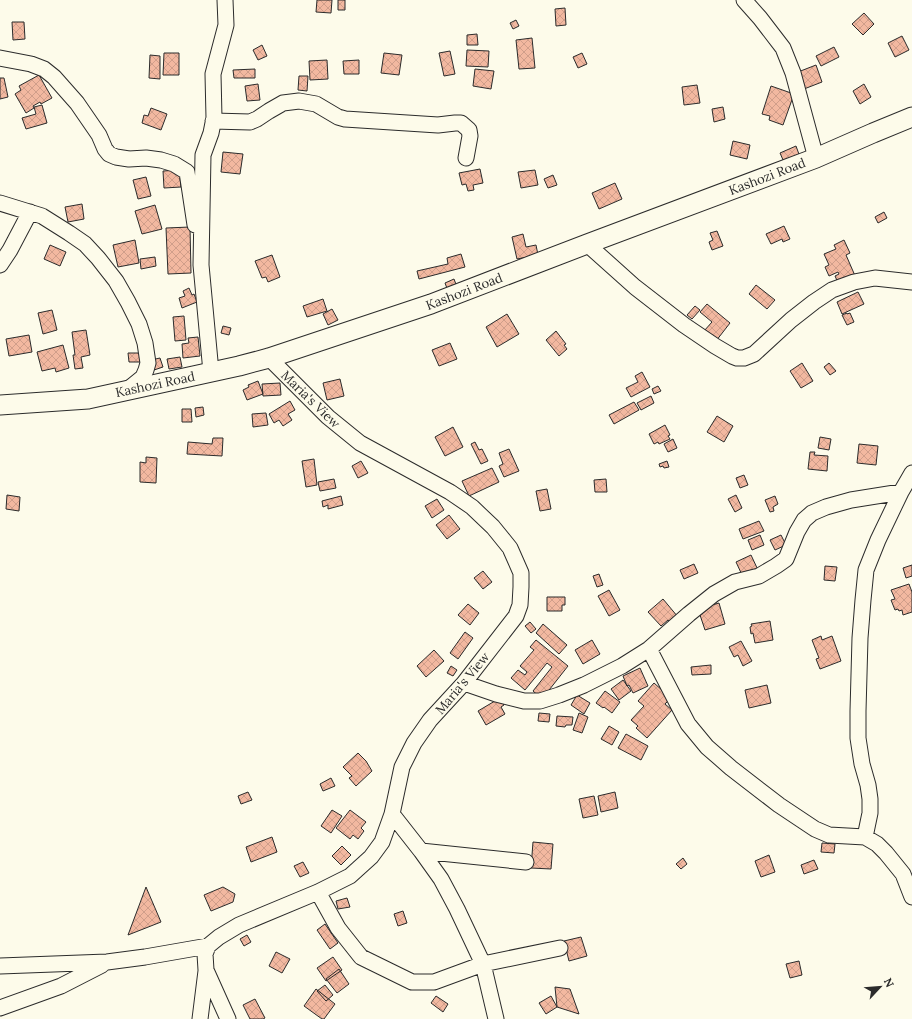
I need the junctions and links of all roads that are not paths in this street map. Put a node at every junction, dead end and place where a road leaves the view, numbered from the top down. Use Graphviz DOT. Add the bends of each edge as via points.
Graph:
graph roads {
  1 [pos="225,0"];
  2 [pos="744,0"];
  3 [pos="0,58"];
  4 [pos="912,117"];
  5 [pos="213,121"];
  6 [pos="466,158"];
  7 [pos="816,158"];
  8 [pos="0,203"];
  9 [pos="30,212"];
  10 [pos="587,244"];
  11 [pos="0,265"];
  12 [pos="201,265"];
  13 [pos="912,282"];
  14 [pos="269,358"];
  15 [pos="211,372"];
  16 [pos="126,390"];
  17 [pos="0,405"];
  18 [pos="912,473"];
  19 [pos="901,492"];
  20 [pos="650,649"];
  21 [pos="464,682"];
  22 [pos="392,814"];
  23 [pos="865,837"];
  24 [pos="421,851"];
  25 [pos="526,862"];
  26 [pos="318,892"];
  27 [pos="912,897"];
  28 [pos="208,946"];
  29 [pos="560,948"];
  30 [pos="107,962"];
  31 [pos="483,964"];
  32 [pos="0,966"];
  33 [pos="206,970"];
  34 [pos="0,1008"];
  35 [pos="200,1019"];
  36 [pos="228,1019"];
  37 [pos="496,1019"];
  1 -- 5 [label="street" via="226,25 213,74"];
  2 -- 7 [label="street" via="783,48"];
  3 -- 12 [label="street" via="31,64 44,69 54,77 77,103 99,135 104,150 109,154 129,159 161,160 187,172"];
  4 -- 7 [label="main road, Kashozi Road"];
  5 -- 6 [label="street" via="250,122 283,103 298,101 316,104 345,119 438,125 461,123 470,136"];
  5 -- 12 [label="street" via="203,155"];
  7 -- 10 [label="main road, Kashozi Road"];
  8 -- 9 [label="street"];
  9 -- 11 [label="street"];
  9 -- 16 [label="street" via="42,216 85,244 116,281 128,302 146,343 148,363 142,377"];
  10 -- 13 [label="street" via="635,287 684,325 737,358 754,354 791,320 832,290 875,278"];
  10 -- 14 [label="main road, Kashozi Road" via="431,304"];
  12 -- 15 [label="street"];
  14 -- 15 [label="main road, Kashozi Road"];
  14 -- 21 [label="street, Maria's View" via="328,417 360,443 450,492 472,507 510,548 521,574 520,605 516,616"];
  15 -- 16 [label="main road, Kashozi Road"];
  16 -- 17 [label="main road, Kashozi Road" via="88,399"];
  18 -- 19 [label="street"];
  19 -- 20 [label="street" via="851,500 812,513 797,532 786,559 759,576 735,582 714,594"];
  19 -- 23 [label="street" via="866,570 860,638 858,711 859,744 870,799"];
  20 -- 21 [label="street" via="584,685 540,701 524,701 496,694"];
  20 -- 23 [label="street" via="688,724 730,768 815,829 829,835"];
  21 -- 22 [label="street, Maria's View" via="430,720 414,743 402,767"];
  22 -- 24 [label="street"];
  22 -- 26 [label="street, Maria's View" via="382,842 370,858 350,876"];
  23 -- 27 [label="street" via="886,853 902,874"];
  24 -- 25 [label="street"];
  24 -- 31 [label="street" via="441,879"];
  26 -- 28 [label="street, Maria's View" via="239,925 219,936"];
  26 -- 31 [label="street" via="338,928 361,957 412,982 434,982"];
  28 -- 30 [label="street"];
  28 -- 33 [label="street" via="205,954"];
  29 -- 31 [label="street"];
  30 -- 32 [label="street"];
  30 -- 34 [label="street" via="61,986"];
  31 -- 37 [label="street"];
  33 -- 35 [label="street"];
  33 -- 36 [label="street"];
}
